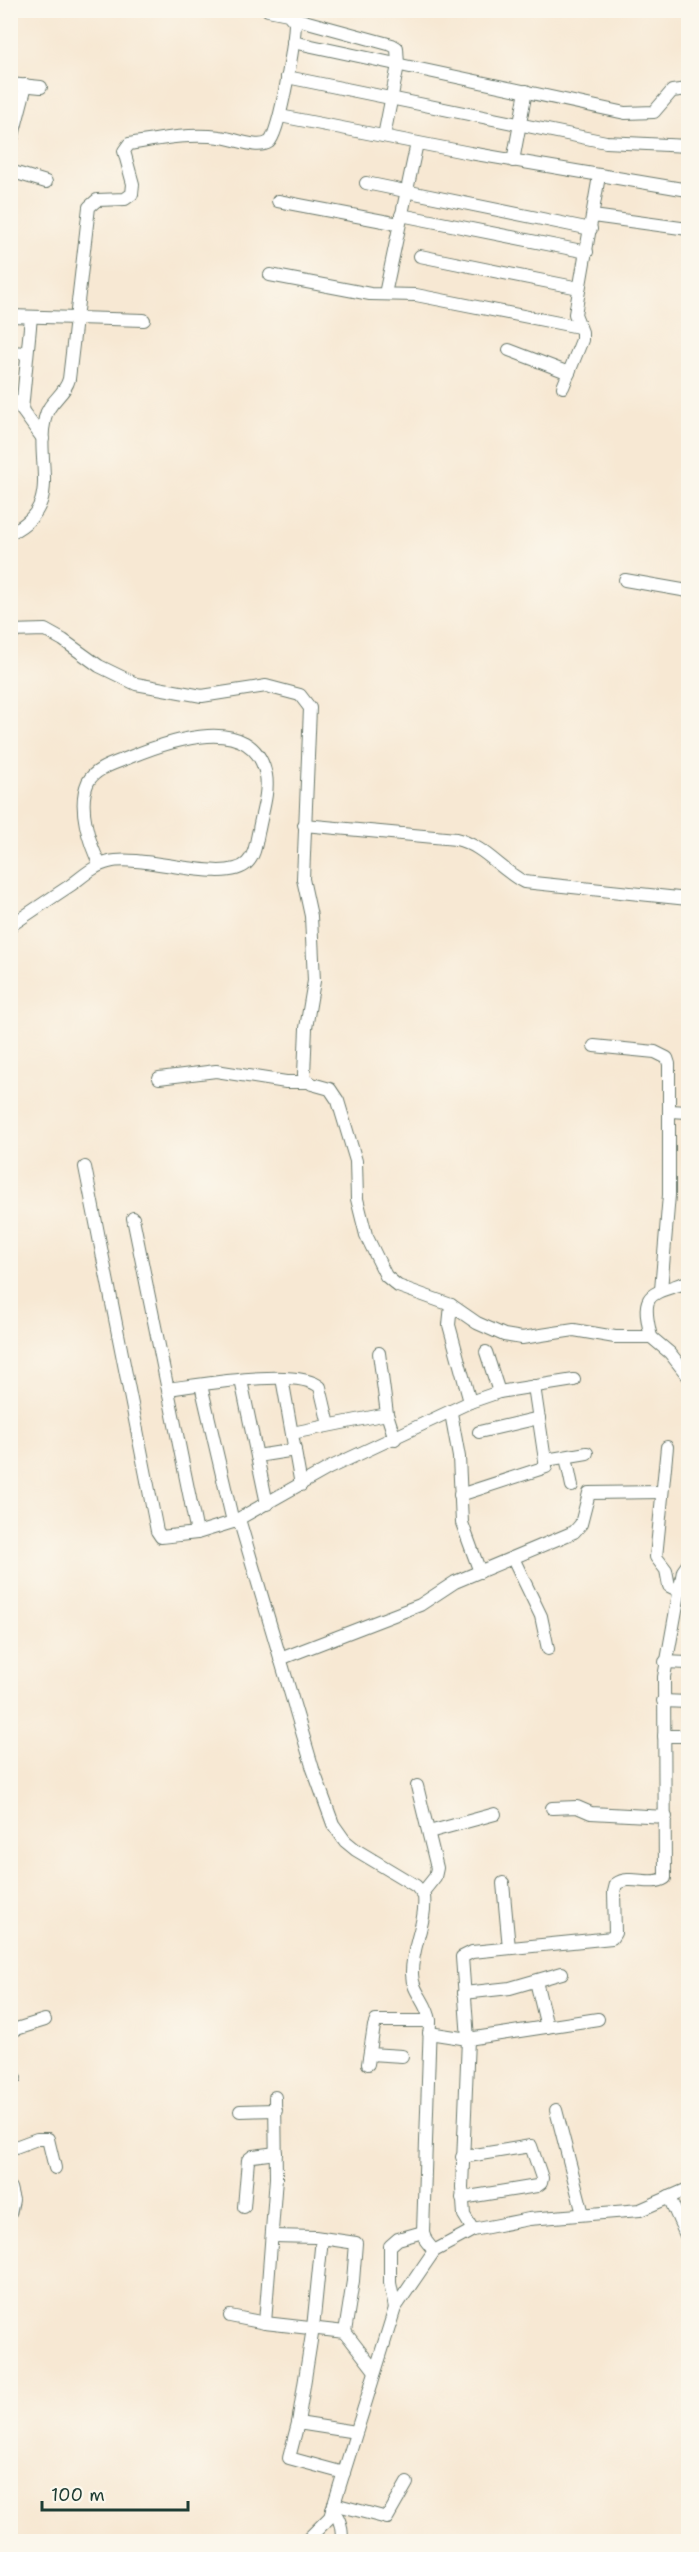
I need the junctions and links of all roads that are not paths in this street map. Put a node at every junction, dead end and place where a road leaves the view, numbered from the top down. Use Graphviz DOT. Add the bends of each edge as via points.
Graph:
graph roads {
  1 [pos="268,10"];
  2 [pos="293,18"];
  3 [pos="293,42"];
  4 [pos="398,65"];
  5 [pos="287,77"];
  6 [pos="10,84"];
  7 [pos="26,85"];
  8 [pos="41,87"];
  9 [pos="688,90"];
  10 [pos="526,91"];
  11 [pos="390,99"];
  12 [pos="280,116"];
  13 [pos="519,126"];
  14 [pos="384,136"];
  15 [pos="417,143"];
  16 [pos="688,146"];
  17 [pos="10,147"];
  18 [pos="513,161"];
  19 [pos="10,171"];
  20 [pos="599,176"];
  21 [pos="46,182"];
  22 [pos="366,183"];
  23 [pos="688,190"];
  24 [pos="405,192"];
  25 [pos="278,201"];
  26 [pos="593,216"];
  27 [pos="400,220"];
  28 [pos="591,229"];
  29 [pos="688,230"];
  30 [pos="587,252"];
  31 [pos="420,256"];
  32 [pos="270,275"];
  33 [pos="579,288"];
  34 [pos="385,294"];
  35 [pos="12,313"];
  36 [pos="31,317"];
  37 [pos="75,318"];
  38 [pos="144,320"];
  39 [pos="579,327"];
  40 [pos="509,350"];
  41 [pos="10,352"];
  42 [pos="27,353"];
  43 [pos="569,373"];
  44 [pos="563,387"];
  45 [pos="10,398"];
  46 [pos="22,410"];
  47 [pos="43,439"];
  48 [pos="10,533"];
  49 [pos="625,580"];
  50 [pos="688,591"];
  51 [pos="10,631"];
  52 [pos="304,825"];
  53 [pos="100,865"];
  54 [pos="688,899"];
  55 [pos="10,926"];
  56 [pos="594,1046"];
  57 [pos="159,1078"];
  58 [pos="310,1083"];
  59 [pos="670,1111"];
  60 [pos="688,1112"];
  61 [pos="85,1167"];
  62 [pos="133,1218"];
  63 [pos="688,1282"];
  64 [pos="661,1290"];
  65 [pos="450,1311"];
  66 [pos="651,1337"];
  67 [pos="486,1352"];
  68 [pos="379,1353"];
  69 [pos="688,1376"];
  70 [pos="282,1378"];
  71 [pos="242,1380"];
  72 [pos="574,1380"];
  73 [pos="201,1385"];
  74 [pos="534,1386"];
  75 [pos="168,1389"];
  76 [pos="499,1392"];
  77 [pos="470,1402"];
  78 [pos="451,1413"];
  79 [pos="387,1414"];
  80 [pos="539,1418"];
  81 [pos="328,1425"];
  82 [pos="479,1432"];
  83 [pos="292,1433"];
  84 [pos="395,1439"];
  85 [pos="667,1447"];
  86 [pos="295,1450"];
  87 [pos="587,1453"];
  88 [pos="257,1456"];
  89 [pos="566,1457"];
  90 [pos="546,1460"];
  91 [pos="301,1485"];
  92 [pos="572,1486"];
  93 [pos="662,1492"];
  94 [pos="460,1494"];
  95 [pos="267,1504"];
  96 [pos="236,1521"];
  97 [pos="197,1533"];
  98 [pos="513,1558"];
  99 [pos="688,1564"];
  100 [pos="480,1572"];
  101 [pos="679,1591"];
  102 [pos="548,1649"];
  103 [pos="280,1659"];
  104 [pos="666,1662"];
  105 [pos="688,1663"];
  106 [pos="663,1701"];
  107 [pos="688,1702"];
  108 [pos="688,1736"];
  109 [pos="664,1737"];
  110 [pos="417,1786"];
  111 [pos="552,1808"];
  112 [pos="495,1814"];
  113 [pos="666,1817"];
  114 [pos="429,1832"];
  115 [pos="503,1883"];
  116 [pos="423,1892"];
  117 [pos="509,1948"];
  118 [pos="562,1973"];
  119 [pos="536,1981"];
  120 [pos="464,1993"];
  121 [pos="598,2019"];
  122 [pos="45,2020"];
  123 [pos="429,2027"];
  124 [pos="547,2027"];
  125 [pos="10,2031"];
  126 [pos="468,2039"];
  127 [pos="402,2056"];
  128 [pos="275,2097"];
  129 [pos="276,2110"];
  130 [pos="556,2110"];
  131 [pos="240,2111"];
  132 [pos="10,2149"];
  133 [pos="276,2153"];
  134 [pos="462,2157"];
  135 [pos="55,2168"];
  136 [pos="10,2188"];
  137 [pos="688,2189"];
  138 [pos="669,2197"];
  139 [pos="462,2198"];
  140 [pos="244,2207"];
  141 [pos="10,2214"];
  142 [pos="583,2214"];
  143 [pos="473,2230"];
  144 [pos="423,2232"];
  145 [pos="273,2236"];
  146 [pos="322,2238"];
  147 [pos="688,2240"];
  148 [pos="434,2251"];
  149 [pos="396,2308"];
  150 [pos="230,2316"];
  151 [pos="265,2323"];
  152 [pos="313,2328"];
  153 [pos="345,2332"];
  154 [pos="375,2371"];
  155 [pos="298,2423"];
  156 [pos="356,2432"];
  157 [pos="344,2473"];
  158 [pos="407,2482"];
  159 [pos="333,2507"];
  160 [pos="310,2541"];
  161 [pos="342,2541"];
  1 -- 2 [label="street"];
  2 -- 3 [label="street"];
  2 -- 4 [label="street" via="392,45 398,50"];
  3 -- 4 [label="street"];
  3 -- 5 [label="street"];
  4 -- 10 [label="street"];
  4 -- 11 [label="street"];
  5 -- 11 [label="street"];
  5 -- 12 [label="street"];
  6 -- 7 [label="street"];
  7 -- 8 [label="street"];
  7 -- 17 [label="street"];
  9 -- 10 [label="street" via="672,91 654,112 636,114"];
  10 -- 13 [label="street"];
  11 -- 13 [label="street"];
  11 -- 14 [label="street"];
  12 -- 14 [label="street"];
  12 -- 37 [label="street" via="272,140 262,144 182,136 129,144 124,151 132,194 129,198 102,198 89,207"];
  13 -- 16 [label="street" via="606,142"];
  13 -- 18 [label="street"];
  14 -- 15 [label="street"];
  15 -- 18 [label="street"];
  15 -- 24 [label="street"];
  18 -- 20 [label="street"];
  19 -- 21 [label="street"];
  20 -- 23 [label="street"];
  20 -- 26 [label="street"];
  22 -- 24 [label="street"];
  24 -- 27 [label="street"];
  24 -- 28 [label="street"];
  25 -- 27 [label="street"];
  26 -- 28 [label="street"];
  26 -- 29 [label="street"];
  27 -- 30 [label="street"];
  27 -- 34 [label="street"];
  28 -- 30 [label="street"];
  30 -- 33 [label="street"];
  31 -- 33 [label="street"];
  32 -- 34 [label="street"];
  33 -- 39 [label="street" via="575,314"];
  34 -- 39 [label="street" via="416,295"];
  35 -- 36 [label="street"];
  36 -- 37 [label="street"];
  36 -- 42 [label="street"];
  37 -- 38 [label="street"];
  37 -- 47 [label="street" via="68,385 48,410"];
  39 -- 43 [label="street" via="582,340"];
  40 -- 43 [label="street"];
  41 -- 42 [label="street"];
  42 -- 46 [label="street"];
  43 -- 44 [label="street"];
  45 -- 46 [label="street"];
  46 -- 47 [label="street"];
  47 -- 48 [label="street" via="42,504 31,520"];
  49 -- 50 [label="street"];
  51 -- 52 [label="street" via="45,630 99,666 136,684 202,696 266,686 300,695 310,708"];
  52 -- 54 [label="street" via="456,839 479,848 524,882"];
  52 -- 58 [label="street" via="303,879 311,915 314,981 305,1038 304,1074"];
  53 -- 53 [label="street" via="131,860 223,871 241,868 254,854 266,796 263,765 250,745 215,736 192,737 166,743 96,772 85,793 86,824"];
  53 -- 55 [label="street"];
  56 -- 59 [label="street" via="655,1052 667,1058"];
  57 -- 58 [label="street" via="216,1071"];
  58 -- 65 [label="street" via="325,1086 341,1111 356,1161 357,1199 366,1235 386,1276 398,1286"];
  59 -- 60 [label="street"];
  59 -- 64 [label="street" via="668,1223"];
  61 -- 97 [label="street" via="157,1531 164,1538"];
  62 -- 75 [label="street"];
  63 -- 64 [label="street"];
  64 -- 66 [label="street" via="646,1305"];
  65 -- 66 [label="street" via="504,1335 522,1338 574,1330 615,1337"];
  65 -- 77 [label="street"];
  66 -- 69 [label="street"];
  67 -- 76 [label="street"];
  68 -- 79 [label="street"];
  70 -- 71 [label="street"];
  70 -- 81 [label="street" via="318,1384"];
  70 -- 83 [label="street"];
  71 -- 73 [label="street"];
  71 -- 88 [label="street"];
  72 -- 74 [label="street"];
  73 -- 75 [label="street"];
  73 -- 96 [label="street"];
  74 -- 76 [label="street"];
  74 -- 80 [label="street"];
  75 -- 97 [label="street"];
  76 -- 77 [label="street"];
  77 -- 78 [label="street"];
  78 -- 84 [label="street"];
  78 -- 94 [label="street" via="459,1457"];
  79 -- 81 [label="street"];
  79 -- 84 [label="street"];
  80 -- 82 [label="street"];
  80 -- 90 [label="street"];
  81 -- 83 [label="street"];
  83 -- 86 [label="street"];
  84 -- 91 [label="street"];
  85 -- 93 [label="street"];
  86 -- 88 [label="street"];
  86 -- 91 [label="street"];
  87 -- 89 [label="street"];
  88 -- 95 [label="street"];
  89 -- 90 [label="street"];
  89 -- 92 [label="street"];
  90 -- 94 [label="street" via="542,1470"];
  91 -- 95 [label="street"];
  93 -- 98 [label="street" via="589,1493 579,1529"];
  93 -- 101 [label="street" via="656,1557 666,1570 669,1586"];
  94 -- 100 [label="street" via="463,1528"];
  95 -- 96 [label="street"];
  96 -- 97 [label="street"];
  96 -- 103 [label="street"];
  98 -- 100 [label="street"];
  98 -- 102 [label="street" via="541,1616"];
  99 -- 101 [label="street"];
  100 -- 103 [label="street" via="450,1585 420,1605"];
  101 -- 104 [label="street"];
  103 -- 116 [label="street" via="333,1824 356,1850"];
  104 -- 105 [label="street"];
  104 -- 106 [label="street"];
  106 -- 107 [label="street"];
  106 -- 109 [label="street"];
  108 -- 109 [label="street"];
  109 -- 113 [label="street"];
  110 -- 114 [label="street"];
  111 -- 113 [label="street"];
  112 -- 114 [label="street"];
  113 -- 117 [label="street" via="665,1878 616,1884 612,1938"];
  114 -- 116 [label="street" via="437,1868"];
  115 -- 117 [label="street"];
  116 -- 123 [label="street" via="425,1901 412,1978 427,2008"];
  117 -- 120 [label="street" via="464,1954"];
  118 -- 119 [label="street"];
  119 -- 120 [label="street"];
  119 -- 124 [label="street"];
  120 -- 126 [label="street"];
  121 -- 124 [label="street"];
  122 -- 125 [label="street"];
  123 -- 126 [label="street"];
  123 -- 127 [label="street" via="376,2021 369,2059"];
  123 -- 144 [label="street"];
  124 -- 126 [label="street"];
  126 -- 134 [label="street"];
  128 -- 129 [label="street"];
  129 -- 131 [label="street"];
  129 -- 133 [label="street"];
  130 -- 142 [label="street"];
  132 -- 135 [label="street" via="48,2139"];
  133 -- 140 [label="street" via="248,2160"];
  133 -- 145 [label="street"];
  134 -- 139 [label="street"];
  134 -- 139 [label="street" via="531,2146 542,2178 537,2186"];
  136 -- 141 [label="street"];
  137 -- 138 [label="street"];
  138 -- 142 [label="street" via="640,2210"];
  138 -- 147 [label="street"];
  139 -- 143 [label="street" via="464,2215"];
  142 -- 143 [label="street"];
  143 -- 148 [label="street"];
  144 -- 148 [label="street"];
  144 -- 149 [label="street" via="390,2246 390,2283"];
  145 -- 146 [label="street"];
  145 -- 151 [label="street"];
  146 -- 152 [label="street"];
  146 -- 153 [label="street" via="356,2243"];
  148 -- 149 [label="street"];
  149 -- 154 [label="street"];
  150 -- 151 [label="street"];
  151 -- 152 [label="street"];
  152 -- 153 [label="street"];
  152 -- 155 [label="street"];
  153 -- 154 [label="street"];
  154 -- 156 [label="street"];
  155 -- 156 [label="street"];
  155 -- 157 [label="street" via="289,2458"];
  156 -- 157 [label="street"];
  157 -- 159 [label="street"];
  158 -- 159 [label="street" via="387,2518"];
  159 -- 160 [label="street" via="330,2517"];
  159 -- 161 [label="street" via="342,2528"];
}
